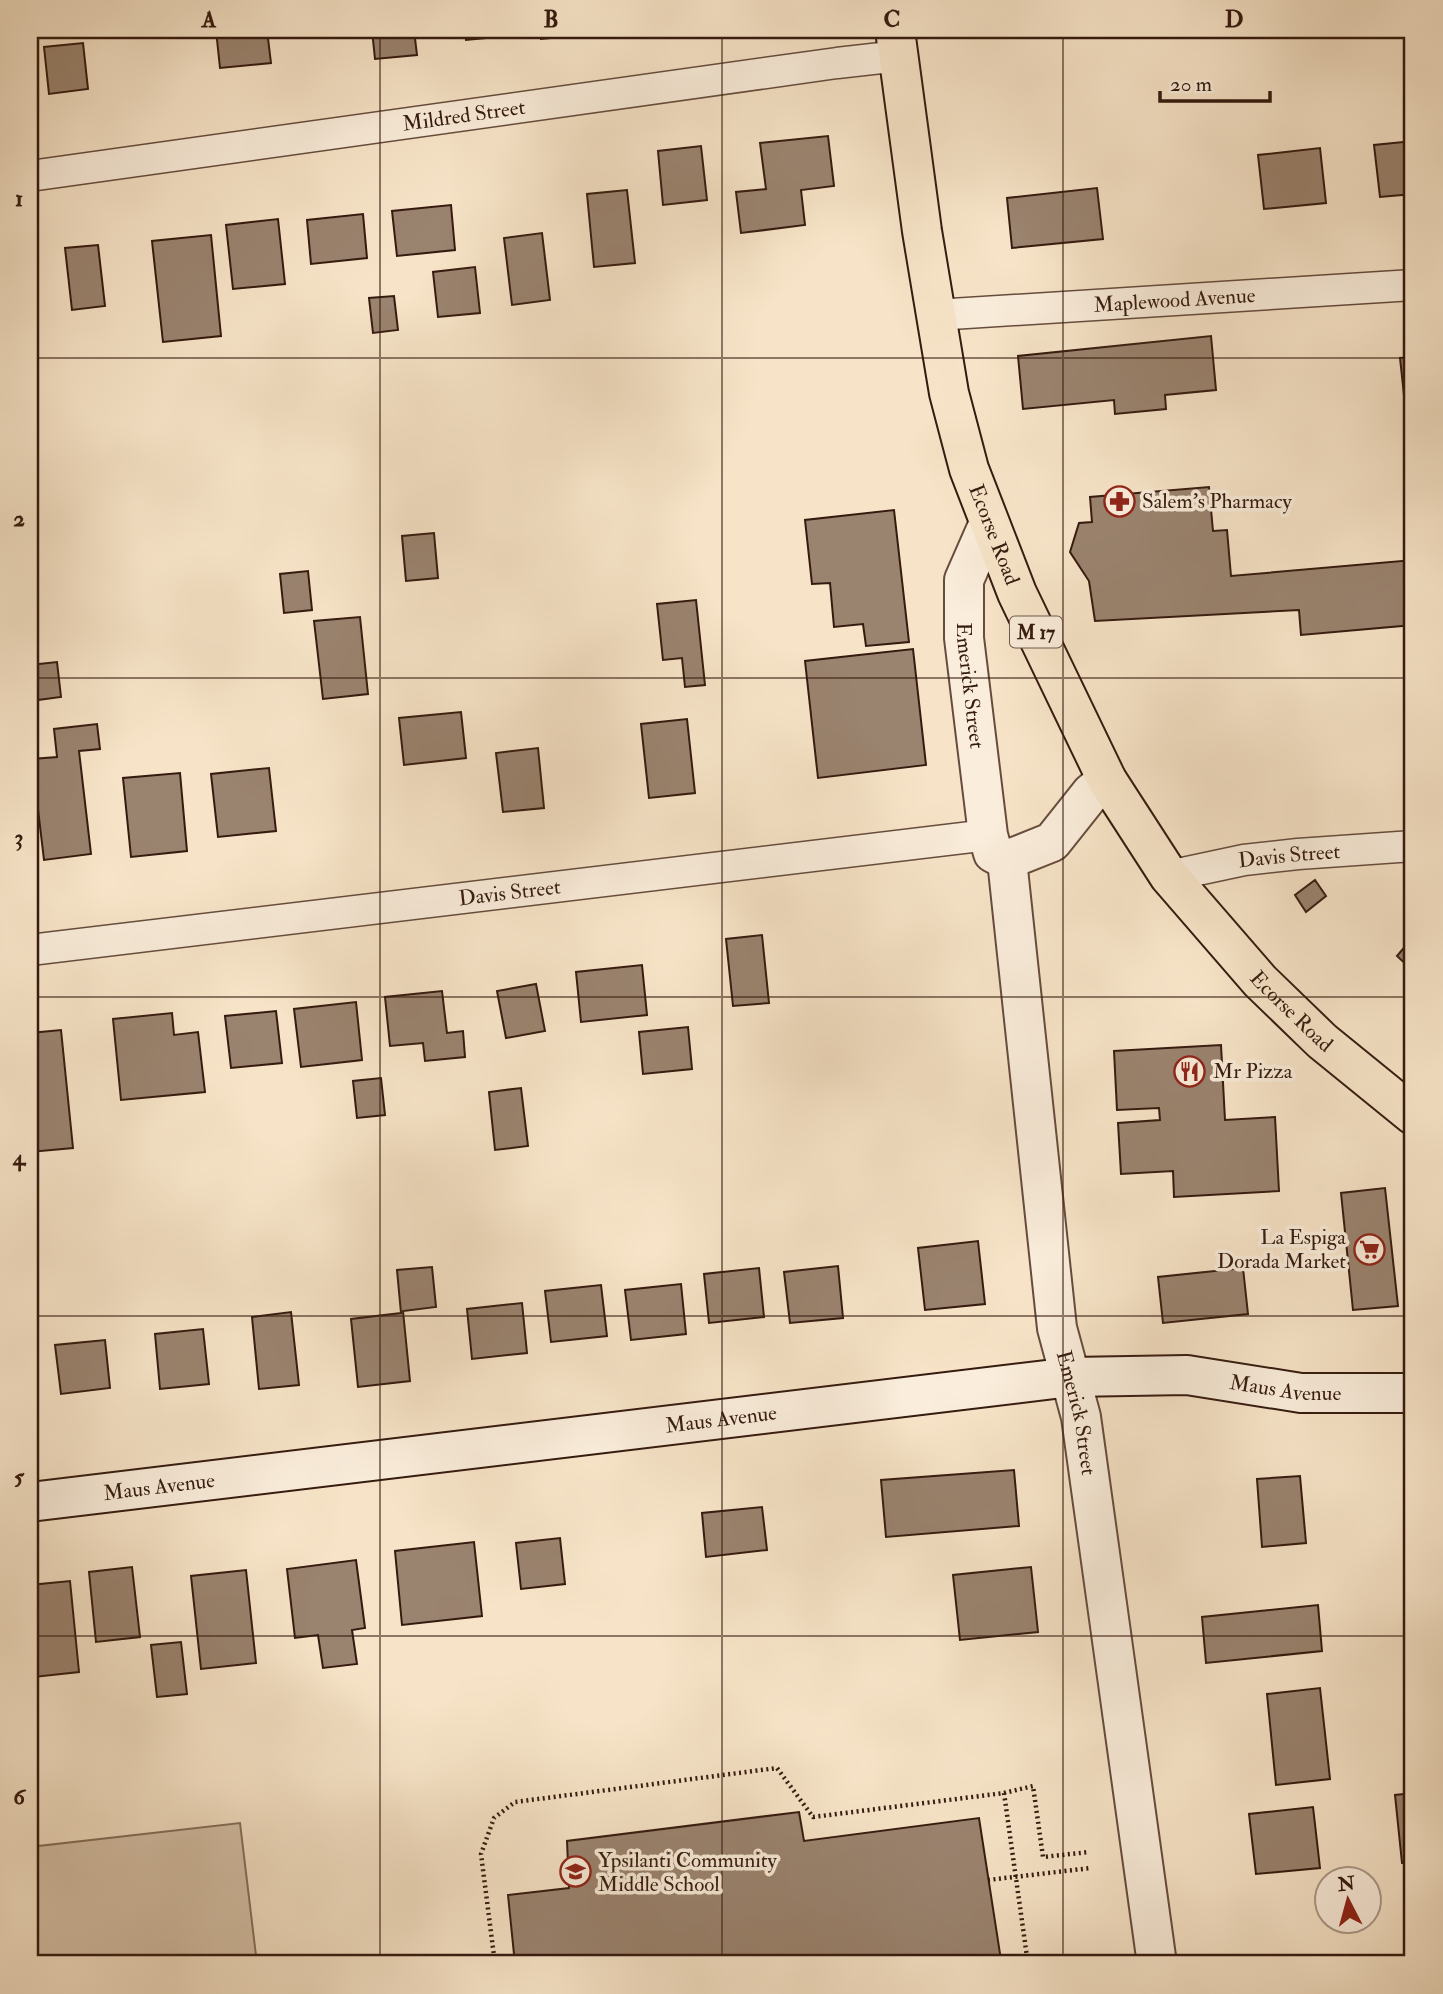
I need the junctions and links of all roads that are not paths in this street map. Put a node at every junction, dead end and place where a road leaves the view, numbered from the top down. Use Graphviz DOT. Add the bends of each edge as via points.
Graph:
graph roads {
  1 [pos="897,43"];
  2 [pos="30,176"];
  3 [pos="1413,285"];
  4 [pos="935,315"];
  5 [pos="989,523"];
  6 [pos="1107,780"];
  7 [pos="1413,846"];
  8 [pos="996,849"];
  9 [pos="1169,876"];
  10 [pos="30,950"];
  11 [pos="1413,1115"];
  12 [pos="1071,1377"];
  13 [pos="1413,1393"];
  14 [pos="30,1502"];
  15 [pos="1157,1964"];
  1 -- 2 [label="street, Mildred Street" via="837,63"];
  1 -- 4 [label="main road, Ecorse Road / M 17"];
  3 -- 4 [label="street, Maplewood Avenue"];
  4 -- 5 [label="main road, Ecorse Road / M 17" via="969,470"];
  5 -- 6 [label="main road, Ecorse Road / M 17" via="1017,593"];
  5 -- 8 [label="street, Emerick Street" via="964,580 964,638"];
  6 -- 8 [label="street, Davis Street" via="1052,842"];
  6 -- 9 [label="main road, Ecorse Road / M 17"];
  7 -- 9 [label="street, Davis Street" via="1244,860"];
  8 -- 10 [label="street, Davis Street"];
  8 -- 12 [label="street, Emerick Street" via="1057,1328"];
  9 -- 11 [label="main road, Ecorse Road / M 17" via="1269,990 1322,1041"];
  12 -- 13 [label="street, Maus Avenue" via="1187,1375 1301,1393"];
  12 -- 14 [label="street, Maus Avenue"];
  12 -- 15 [label="street, Emerick Street" via="1081,1416"];
}
